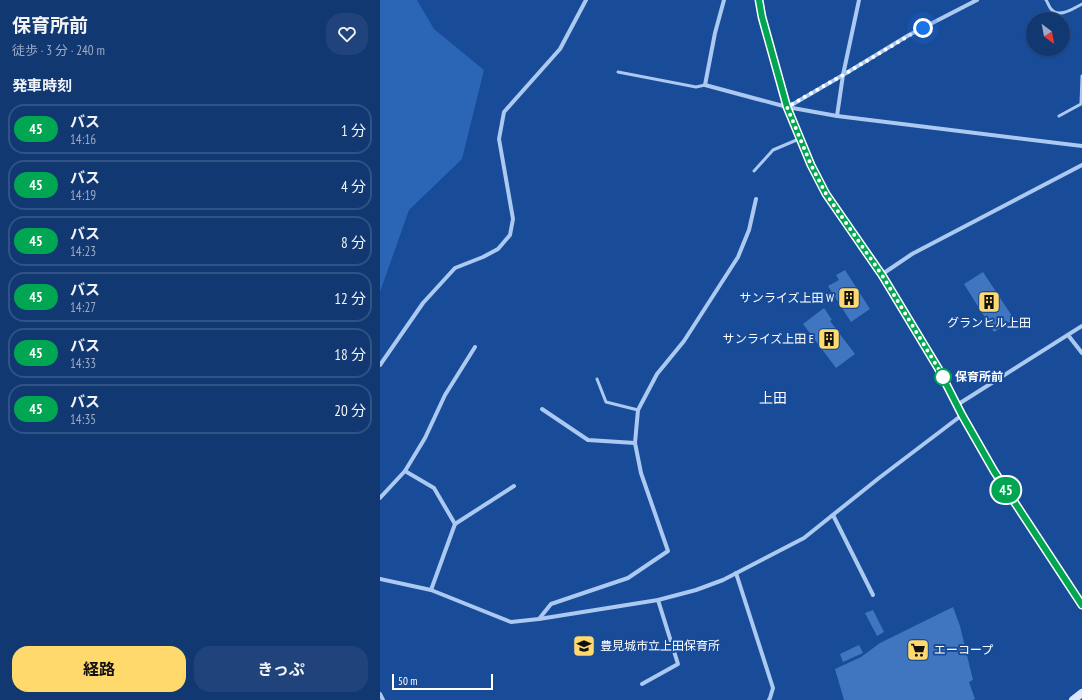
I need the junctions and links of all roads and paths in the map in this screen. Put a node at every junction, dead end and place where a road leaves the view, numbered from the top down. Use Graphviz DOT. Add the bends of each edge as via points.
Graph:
graph roads {
  1 [pos="586,0"];
  2 [pos="724,0"];
  3 [pos="759,0"];
  4 [pos="859,0"];
  5 [pos="977,0"];
  6 [pos="1046,0"];
  7 [pos="1082,4"];
  8 [pos="618,72"];
  9 [pos="843,75"];
  10 [pos="1082,76"];
  11 [pos="705,85"];
  12 [pos="787,107"];
  13 [pos="837,116"];
  14 [pos="1059,116"];
  15 [pos="799,139"];
  16 [pos="1082,146"];
  17 [pos="1082,166"];
  18 [pos="754,171"];
  19 [pos="756,199"];
  20 [pos="882,275"];
  21 [pos="1082,326"];
  22 [pos="1068,335"];
  23 [pos="475,347"];
  24 [pos="1082,353"];
  25 [pos="380,366"];
  26 [pos="597,379"];
  27 [pos="957,405"];
  28 [pos="542,409"];
  29 [pos="638,410"];
  30 [pos="962,415"];
  31 [pos="635,443"];
  32 [pos="405,471"];
  33 [pos="514,486"];
  34 [pos="380,498"];
  35 [pos="833,515"];
  36 [pos="455,524"];
  37 [pos="736,573"];
  38 [pos="380,579"];
  39 [pos="431,590"];
  40 [pos="873,595"];
  41 [pos="658,600"];
  42 [pos="1082,605"];
  43 [pos="540,619"];
  44 [pos="642,684"];
  45 [pos="1082,693"];
  46 [pos="380,694"];
  47 [pos="383,700"];
  48 [pos="769,700"];
  49 [pos="1073,700"];
  1 -- 25 [label="street" via="560,49 504,112 500,139 513,219 510,236 498,248 483,257 455,268 424,303"];
  2 -- 11 [label="street"];
  3 -- 12 [label="street"];
  4 -- 9 [label="street"];
  5 -- 9 [label="street" via="910,35"];
  6 -- 7 [label="lane" via="1055,12 1064,12"];
  8 -- 11 [label="lane" via="696,87"];
  9 -- 12 [label="street"];
  9 -- 13 [label="street"];
  10 -- 14 [label="lane" via="1081,104"];
  11 -- 12 [label="street"];
  12 -- 13 [label="street"];
  12 -- 15 [label="street"];
  13 -- 16 [label="street"];
  15 -- 18 [label="lane" via="773,150"];
  15 -- 20 [label="street" via="826,194"];
  17 -- 20 [label="street" via="912,254"];
  19 -- 29 [label="street" via="749,230 738,257 684,340 657,374"];
  20 -- 27 [label="street" via="938,368"];
  21 -- 22 [label="street"];
  22 -- 24 [label="street"];
  22 -- 27 [label="street"];
  23 -- 32 [label="street" via="445,395 425,438"];
  26 -- 29 [label="lane" via="606,402"];
  27 -- 30 [label="street"];
  28 -- 31 [label="street" via="588,440"];
  29 -- 31 [label="street"];
  30 -- 35 [label="street"];
  30 -- 42 [label="street" via="994,471"];
  31 -- 43 [label="street" via="641,473 668,550 628,578 551,604"];
  32 -- 34 [label="street"];
  32 -- 36 [label="street" via="434,488"];
  33 -- 36 [label="street"];
  35 -- 37 [label="street" via="804,538"];
  35 -- 40 [label="street"];
  36 -- 39 [label="street"];
  37 -- 41 [label="street" via="696,590"];
  37 -- 48 [label="street" via="773,688"];
  38 -- 39 [label="street"];
  39 -- 43 [label="street" via="511,622"];
  41 -- 43 [label="street"];
  41 -- 44 [label="street" via="678,664"];
  45 -- 49 [label="main road"];
  46 -- 47 [label="street"];
}
